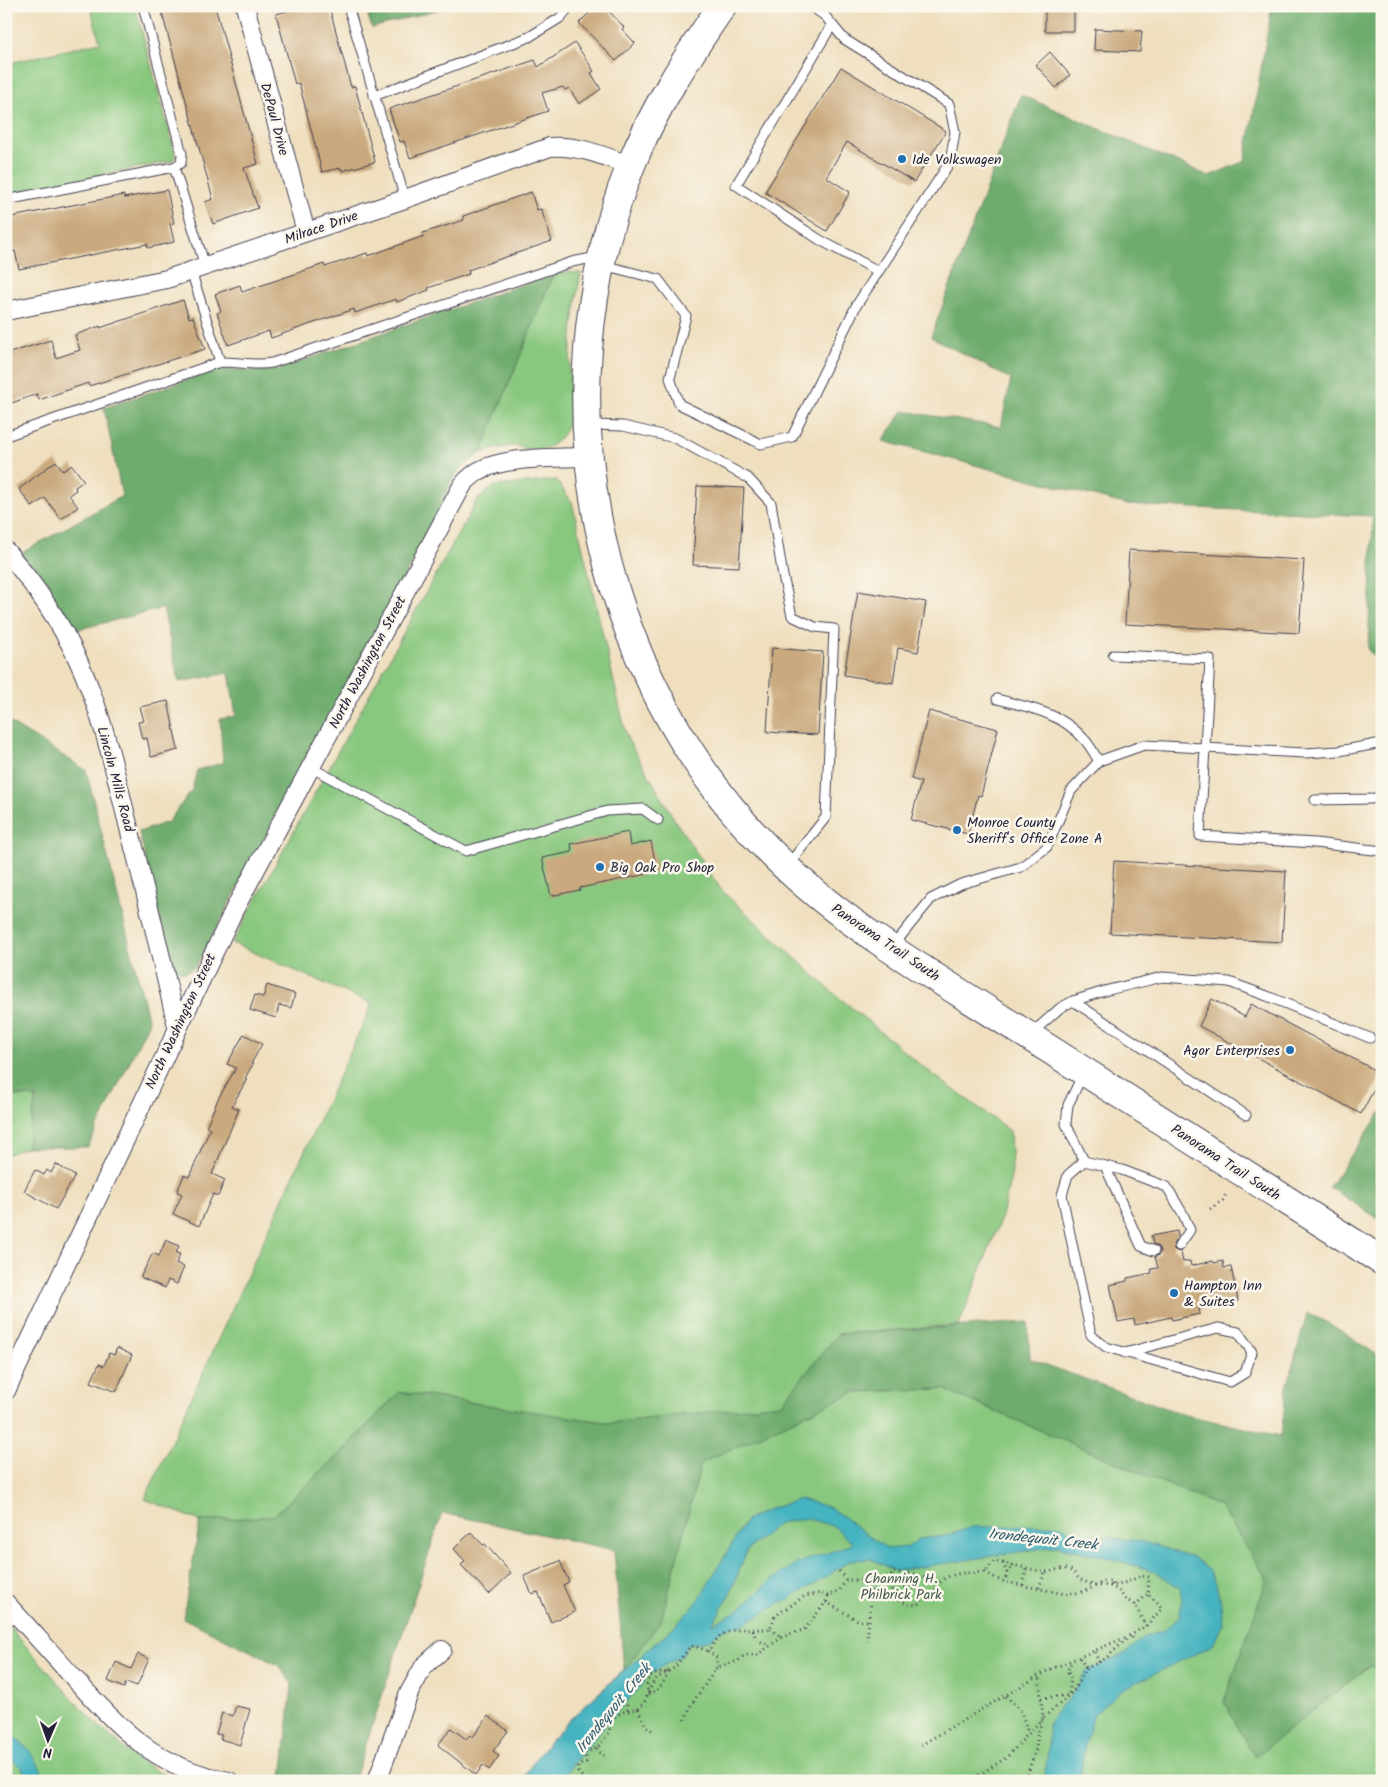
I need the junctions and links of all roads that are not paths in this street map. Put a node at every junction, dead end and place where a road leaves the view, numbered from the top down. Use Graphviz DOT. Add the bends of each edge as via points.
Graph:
graph roads {
  1 [pos="142,6"];
  2 [pos="245,6"];
  3 [pos="348,6"];
  4 [pos="570,6"];
  5 [pos="722,6"];
  6 [pos="812,6"];
  7 [pos="832,25"];
  8 [pos="374,96"];
  9 [pos="631,166"];
  10 [pos="174,167"];
  11 [pos="405,199"];
  12 [pos="6,200"];
  13 [pos="306,232"];
  14 [pos="602,260"];
  15 [pos="198,269"];
  16 [pos="878,272"];
  17 [pos="6,312"];
  18 [pos="220,362"];
  19 [pos="587,425"];
  20 [pos="6,436"];
  21 [pos="588,457"];
  22 [pos="6,551"];
  23 [pos="1113,654"];
  24 [pos="997,699"];
  25 [pos="1382,743"];
  26 [pos="1205,747"];
  27 [pos="1099,761"];
  28 [pos="310,767"];
  29 [pos="1382,796"];
  30 [pos="1316,800"];
  31 [pos="658,820"];
  32 [pos="1382,850"];
  33 [pos="786,868"];
  34 [pos="891,948"];
  35 [pos="1073,1001"];
  36 [pos="177,1026"];
  37 [pos="1029,1036"];
  38 [pos="1370,1038"];
  39 [pos="1085,1072"];
  40 [pos="1246,1115"];
  41 [pos="1084,1161"];
  42 [pos="1105,1166"];
  43 [pos="1180,1246"];
  44 [pos="1154,1251"];
  45 [pos="1382,1262"];
  46 [pos="1125,1353"];
  47 [pos="6,1391"];
  48 [pos="6,1603"];
  49 [pos="442,1650"];
  50 [pos="229,1781"];
  51 [pos="377,1781"];
  1 -- 10 [label="lane" via="182,154 181,162"];
  2 -- 13 [label="street, DePaul Drive"];
  3 -- 8 [label="lane"];
  4 -- 8 [label="lane" via="560,18 529,37"];
  5 -- 9 [label="main road" via="678,72"];
  6 -- 7 [label="lane"];
  7 -- 16 [label="lane" via="844,39 949,104 955,132 950,162"];
  7 -- 16 [label="lane" via="736,185"];
  8 -- 11 [label="lane"];
  9 -- 11 [label="street, Milrace Drive" via="584,149 550,147"];
  9 -- 14 [label="main road"];
  10 -- 12 [label="lane"];
  10 -- 15 [label="lane"];
  11 -- 13 [label="street, Milrace Drive"];
  13 -- 15 [label="street, Milrace Drive"];
  14 -- 16 [label="lane" via="658,279 686,316 670,378 679,404 762,444 792,437 856,306"];
  14 -- 18 [label="lane" via="572,262 272,363"];
  14 -- 19 [label="main road" via="588,348"];
  15 -- 17 [label="street, Milrace Drive" via="167,279"];
  15 -- 18 [label="lane"];
  18 -- 20 [label="lane"];
  19 -- 21 [label="main road"];
  19 -- 33 [label="lane" via="623,426 675,438 748,478 771,503 792,616 815,627 834,629 826,817"];
  21 -- 28 [label="street, North Washington Street" via="495,464 474,474 462,486"];
  21 -- 33 [label="main road, Panorama Trail South" via="610,576 643,668 697,762 731,807"];
  22 -- 36 [label="street, Lincoln Mills Road" via="42,596 77,658 92,695 109,750"];
  23 -- 26 [label="lane" via="1210,659"];
  24 -- 27 [label="lane" via="1065,721 1085,740"];
  25 -- 26 [label="lane" via="1304,753"];
  26 -- 27 [label="lane" via="1144,745"];
  26 -- 32 [label="lane" via="1200,836"];
  27 -- 34 [label="lane" via="1071,791 1047,847 1021,867 961,884 932,899"];
  28 -- 31 [label="lane" via="466,851 607,811 643,809"];
  28 -- 36 [label="street, North Washington Street"];
  29 -- 30 [label="lane"];
  33 -- 34 [label="main road, Panorama Trail South" via="838,911"];
  34 -- 37 [label="main road, Panorama Trail South"];
  35 -- 37 [label="lane" via="1060,1008"];
  35 -- 38 [label="lane" via="1162,977 1229,982"];
  35 -- 40 [label="lane"];
  36 -- 47 [label="street, North Washington Street"];
  37 -- 39 [label="main road, Panorama Trail South"];
  39 -- 41 [label="lane" via="1068,1105 1066,1124"];
  39 -- 45 [label="main road, Panorama Trail South"];
  41 -- 42 [label="lane"];
  41 -- 46 [label="lane" via="1068,1175 1062,1195 1066,1219 1091,1335 1106,1347"];
  42 -- 43 [label="lane" via="1167,1187 1190,1230"];
  42 -- 44 [label="lane" via="1141,1246"];
  46 -- 46 [label="lane" via="1230,1382 1245,1373 1252,1352 1238,1332 1218,1328"];
  48 -- 50 [label="street" via="104,1712 138,1742 183,1769"];
  49 -- 51 [label="street" via="424,1666 409,1693"];
}
